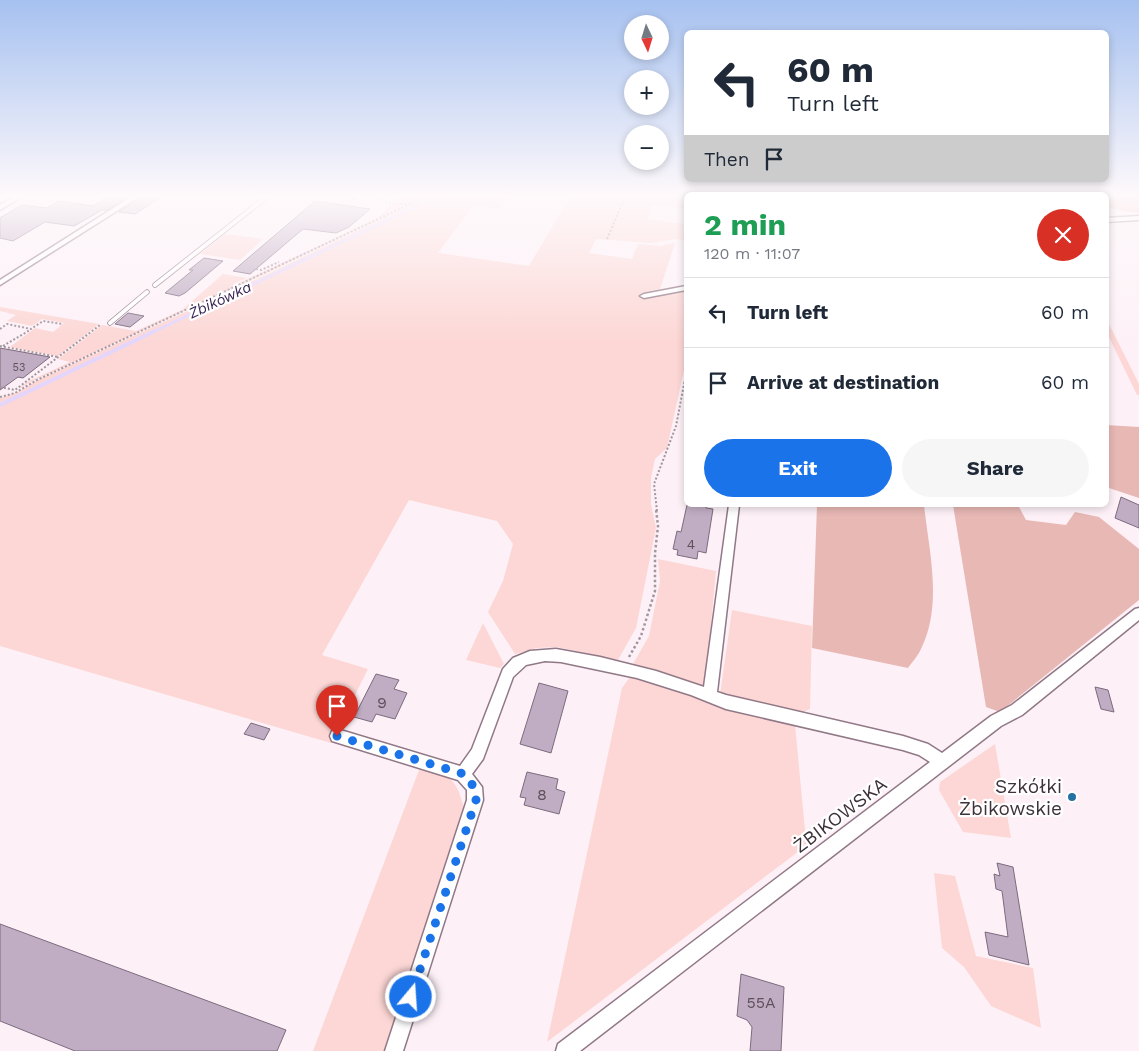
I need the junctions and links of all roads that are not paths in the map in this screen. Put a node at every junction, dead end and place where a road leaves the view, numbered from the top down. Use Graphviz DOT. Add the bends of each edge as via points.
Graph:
graph roads {
  1 [pos="62,244"];
  2 [pos="206,244"];
  3 [pos="0,283"];
  4 [pos="155,285"];
  5 [pos="684,288"];
  6 [pos="148,292"];
  7 [pos="644,296"];
  8 [pos="110,323"];
  9 [pos="734,507"];
  10 [pos="1139,613"];
  11 [pos="710,695"];
  12 [pos="337,736"];
  13 [pos="943,762"];
  14 [pos="464,774"];
  15 [pos="394,1051"];
  16 [pos="565,1051"];
  1 -- 3 [label="street"];
  2 -- 4 [label="lane"];
  5 -- 7 [label="street"];
  6 -- 8 [label="lane"];
  9 -- 11 [label="street"];
  10 -- 13 [label="street, ŻBIKOWSKA" via="1017,710 996,721"];
  11 -- 13 [label="street" via="726,702 903,742 923,749"];
  11 -- 14 [label="street" via="622,668 553,655 541,654 522,659 508,673 478,754"];
  12 -- 14 [label="street"];
  13 -- 16 [label="street, ŻBIKOWSKA"];
  14 -- 15 [label="street" via="474,787 476,800"];
}
